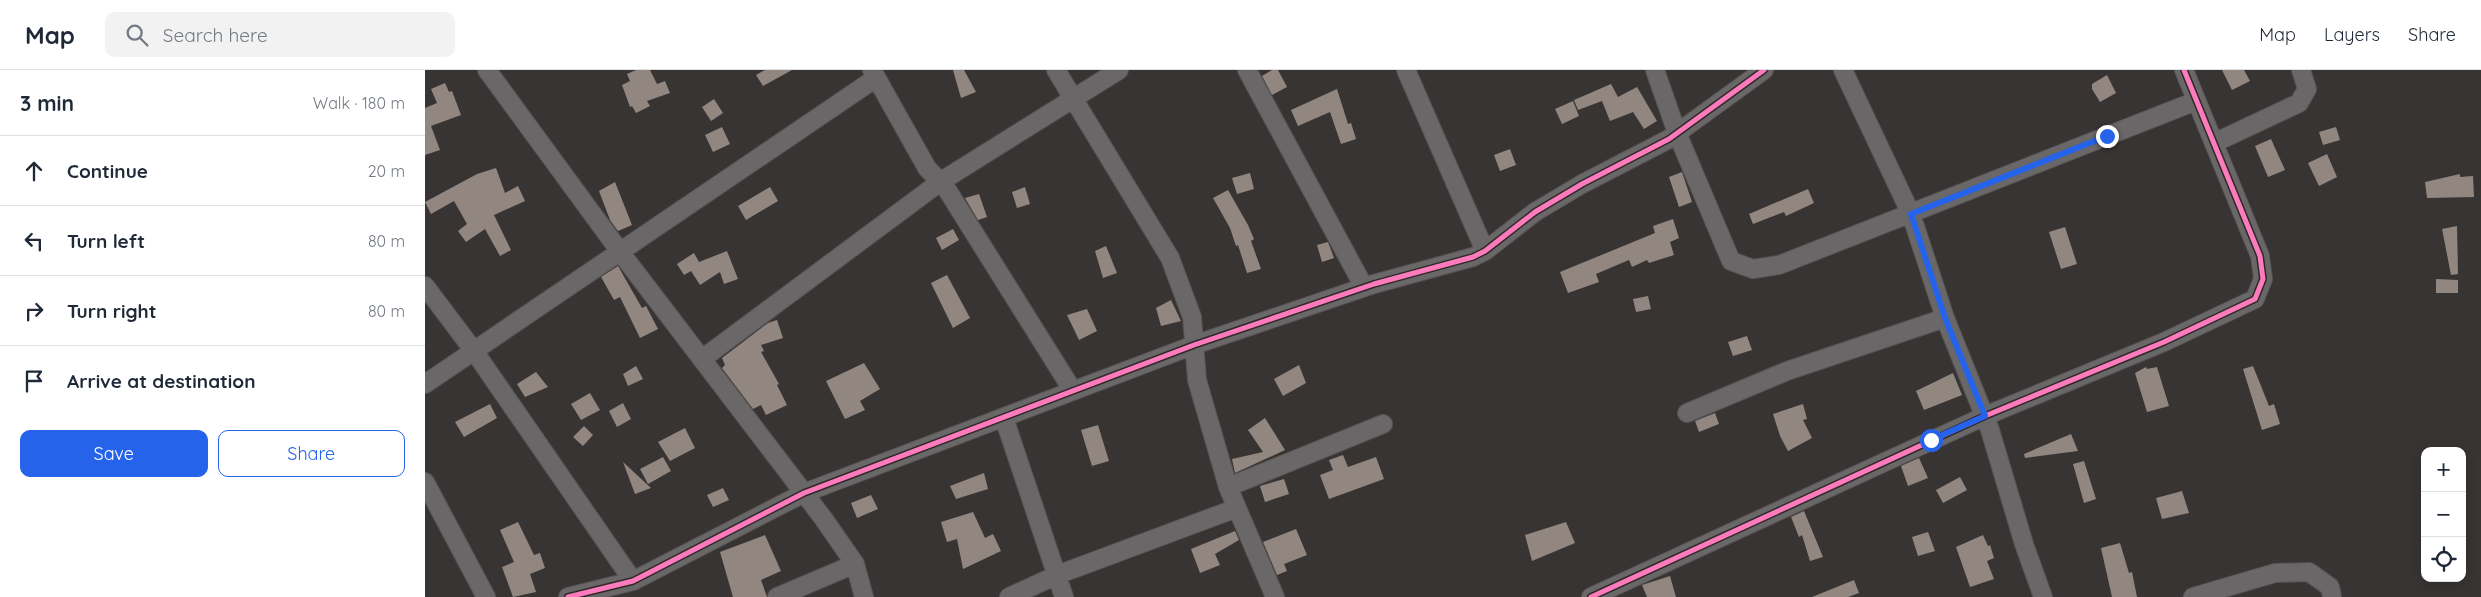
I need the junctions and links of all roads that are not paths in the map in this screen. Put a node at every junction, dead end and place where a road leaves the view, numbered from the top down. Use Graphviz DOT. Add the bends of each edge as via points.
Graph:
graph roads {
  1 [pos="1056,70"];
  2 [pos="1119,70"];
  3 [pos="1247,70"];
  4 [pos="1406,70"];
  5 [pos="1655,70"];
  6 [pos="1765,70"];
  7 [pos="1843,70"];
  8 [pos="2184,70"];
  9 [pos="2301,70"];
  10 [pos="494,72"];
  11 [pos="874,74"];
  12 [pos="1073,99"];
  13 [pos="2196,101"];
  14 [pos="1677,132"];
  15 [pos="2214,144"];
  16 [pos="940,182"];
  17 [pos="1911,214"];
  18 [pos="1485,251"];
  19 [pos="621,253"];
  20 [pos="425,286"];
  21 [pos="1364,287"];
  22 [pos="1945,318"];
  23 [pos="1194,345"];
  24 [pos="474,351"];
  25 [pos="702,359"];
  26 [pos="425,384"];
  27 [pos="1073,391"];
  28 [pos="1687,413"];
  29 [pos="1985,416"];
  30 [pos="1003,418"];
  31 [pos="1383,424"];
  32 [pos="425,482"];
  33 [pos="1229,487"];
  34 [pos="804,493"];
  35 [pos="1237,508"];
  36 [pos="855,564"];
  37 [pos="1057,575"];
  38 [pos="633,581"];
  39 [pos="486,597"];
  40 [pos="569,597"];
  41 [pos="777,597"];
  42 [pos="864,597"];
  43 [pos="1009,597"];
  44 [pos="1064,597"];
  45 [pos="1275,597"];
  46 [pos="1591,597"];
  47 [pos="2043,597"];
  48 [pos="2193,597"];
  49 [pos="2332,597"];
  1 -- 12 [label="street"];
  2 -- 12 [label="street"];
  3 -- 21 [label="street"];
  4 -- 18 [label="street"];
  5 -- 14 [label="street"];
  6 -- 14 [label="street"];
  7 -- 17 [label="street"];
  8 -- 13 [label="street"];
  9 -- 15 [label="street" via="2307,89 2299,103"];
  10 -- 19 [label="street"];
  11 -- 16 [label="street" via="927,168"];
  11 -- 19 [label="street"];
  12 -- 16 [label="street"];
  12 -- 23 [label="street" via="1170,258 1192,317"];
  13 -- 15 [label="street"];
  13 -- 17 [label="street"];
  14 -- 17 [label="street" via="1731,261 1753,269 1779,265"];
  14 -- 18 [label="street" via="1535,212"];
  15 -- 29 [label="street" via="2260,256 2263,279 2255,299 2164,342"];
  16 -- 25 [label="street"];
  16 -- 27 [label="street"];
  17 -- 22 [label="street"];
  18 -- 21 [label="street"];
  19 -- 24 [label="street"];
  19 -- 25 [label="street"];
  20 -- 24 [label="street"];
  21 -- 23 [label="street"];
  22 -- 28 [label="street" via="1787,371"];
  22 -- 29 [label="street"];
  23 -- 27 [label="street"];
  23 -- 33 [label="street" via="1197,380"];
  24 -- 26 [label="street"];
  24 -- 38 [label="street"];
  25 -- 34 [label="street"];
  27 -- 30 [label="street"];
  29 -- 46 [label="street"];
  29 -- 47 [label="street"];
  30 -- 34 [label="street"];
  30 -- 37 [label="street"];
  31 -- 33 [label="street"];
  32 -- 39 [label="street"];
  33 -- 35 [label="street"];
  34 -- 36 [label="street"];
  34 -- 38 [label="street"];
  35 -- 37 [label="street"];
  35 -- 45 [label="street"];
  36 -- 41 [label="street"];
  36 -- 42 [label="street"];
  37 -- 43 [label="street"];
  37 -- 44 [label="street"];
  38 -- 40 [label="street"];
  48 -- 49 [label="street" via="2275,573 2309,572 2330,587"];
}
